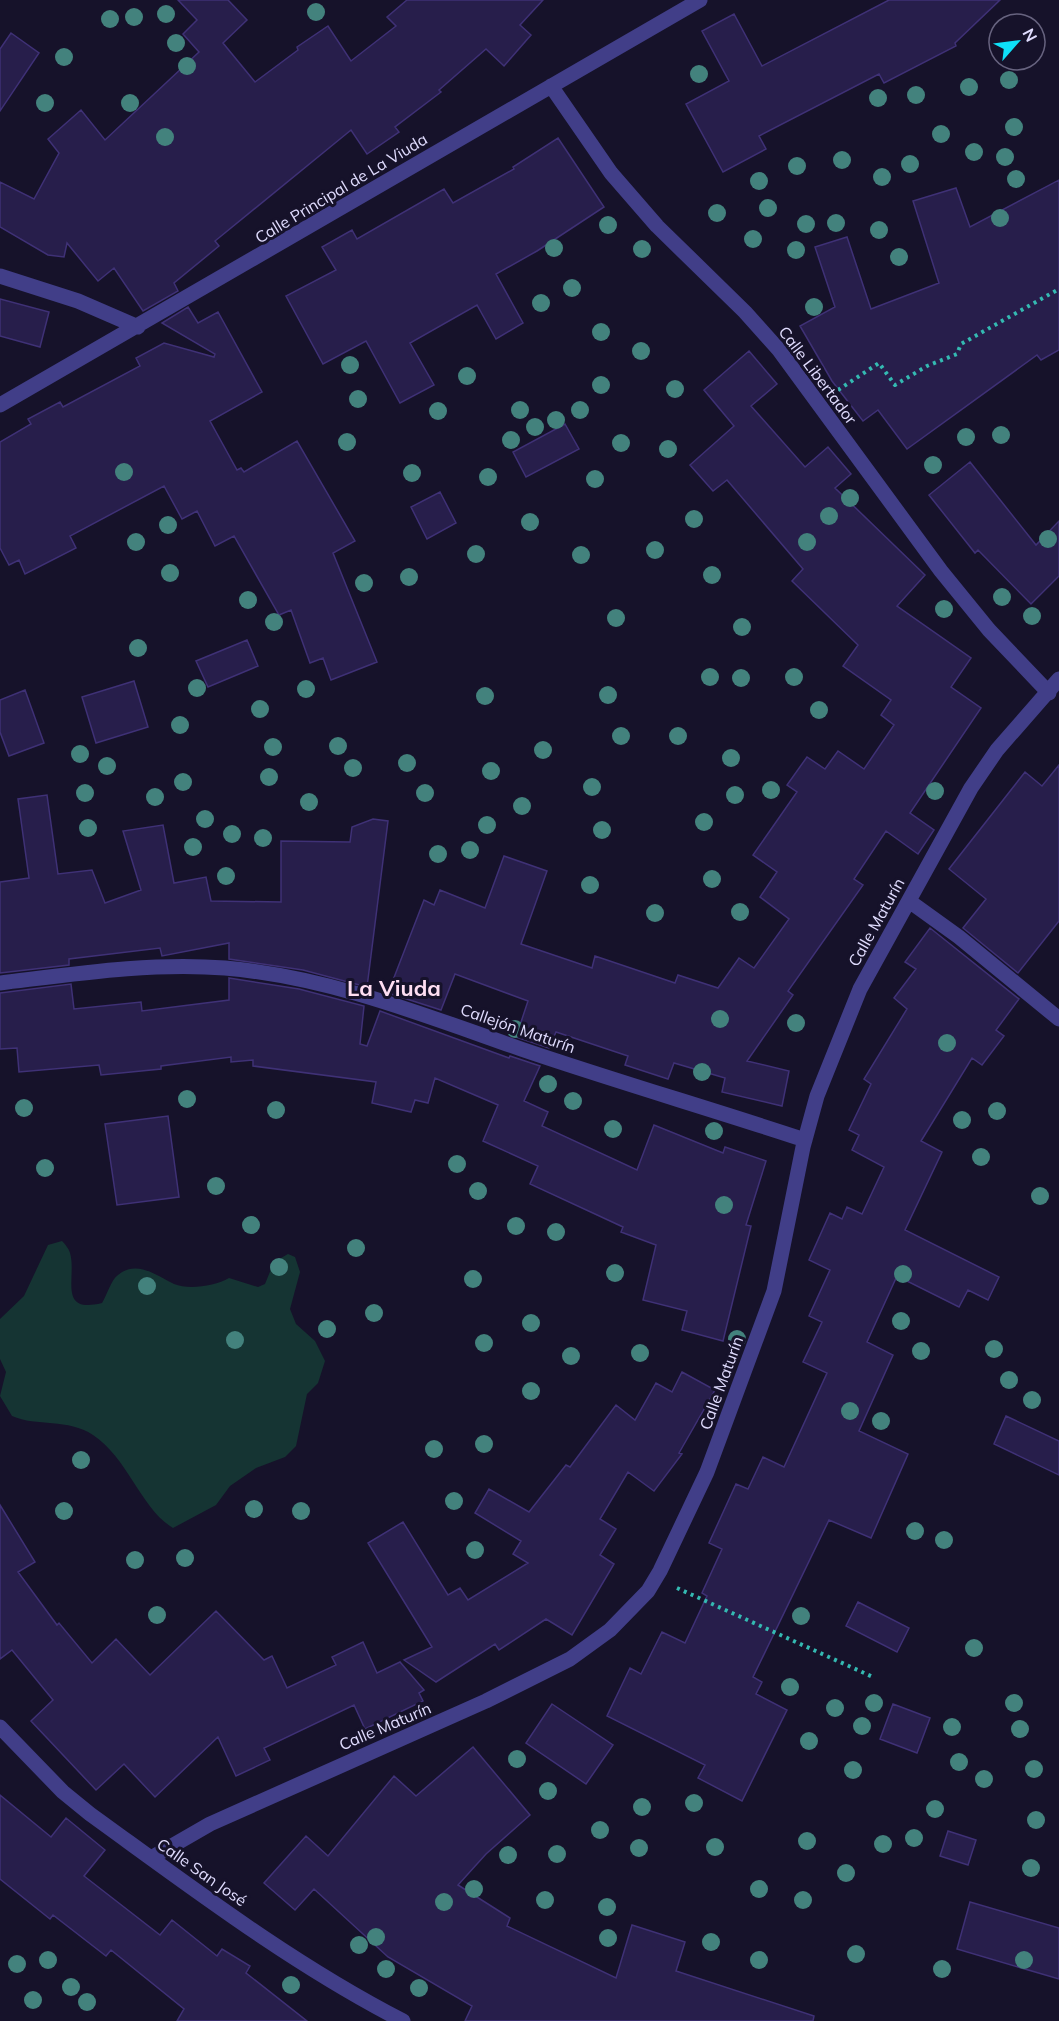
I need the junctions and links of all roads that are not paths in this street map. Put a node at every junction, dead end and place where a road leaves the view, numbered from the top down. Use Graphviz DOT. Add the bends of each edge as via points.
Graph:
graph roads {
  1 [pos="700,0"];
  2 [pos="551,86"];
  3 [pos="0,276"];
  4 [pos="138,327"];
  5 [pos="0,405"];
  6 [pos="1059,680"];
  7 [pos="1049,693"];
  8 [pos="909,901"];
  9 [pos="0,983"];
  10 [pos="1059,1019"];
  11 [pos="806,1140"];
  12 [pos="0,1727"];
  13 [pos="151,1858"];
  14 [pos="403,2021"];
  1 -- 2 [label="street, Calle Principal de La Viuda"];
  2 -- 4 [label="street, Calle Principal de La Viuda"];
  2 -- 7 [label="street, Calle Libertador" via="611,173 657,226 779,350 948,579 989,630"];
  3 -- 4 [label="street" via="78,301"];
  4 -- 5 [label="street, Calle Principal de La Viuda"];
  6 -- 7 [label="street, Calle Maturín"];
  7 -- 8 [label="street, Calle Maturín" via="997,750 971,788"];
  8 -- 10 [label="street"];
  8 -- 11 [label="street, Calle Maturín" via="860,989 829,1065"];
  9 -- 11 [label="street, Callejón Maturín" via="152,968 225,968 302,978 369,996"];
  11 -- 13 [label="street, Calle Maturín" via="774,1291 707,1472 648,1591 610,1630 570,1659 486,1701 210,1824"];
  12 -- 13 [label="street, Calle San José" via="63,1792"];
  13 -- 14 [label="street, Calle San José" via="287,1953"];
}
